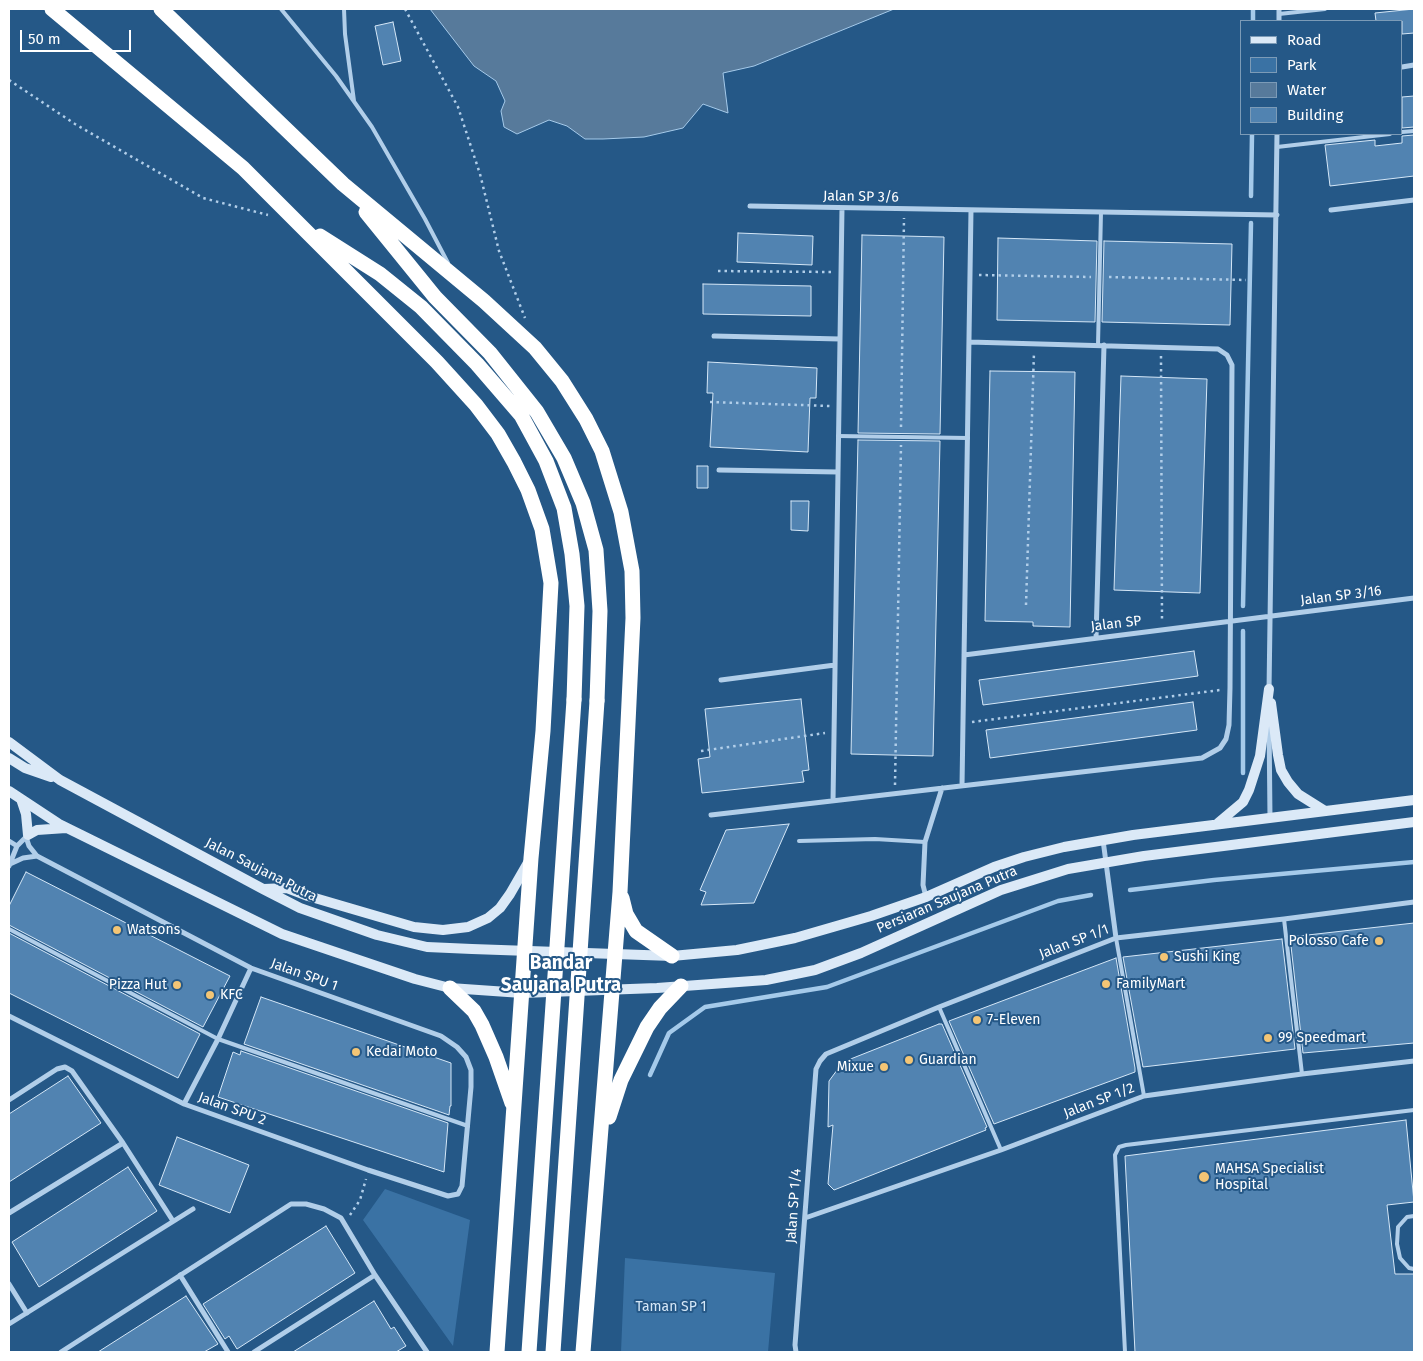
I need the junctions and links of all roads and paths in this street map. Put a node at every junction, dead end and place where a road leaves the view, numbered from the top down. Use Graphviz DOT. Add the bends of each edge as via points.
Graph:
graph roads {
  1 [pos="52,9"];
  2 [pos="161,9"];
  3 [pos="281,9"];
  4 [pos="344,9"];
  5 [pos="405,9"];
  6 [pos="1325,9"];
  7 [pos="1279,11"];
  8 [pos="9,80"];
  9 [pos="354,102"];
  10 [pos="1277,135"];
  11 [pos="1382,135"];
  12 [pos="1277,148"];
  13 [pos="343,184"];
  14 [pos="1414,200"];
  15 [pos="750,206"];
  16 [pos="842,208"];
  17 [pos="904,209"];
  18 [pos="971,210"];
  19 [pos="1331,210"];
  20 [pos="1100,212"];
  21 [pos="1276,215"];
  22 [pos="270,216"];
  23 [pos="298,223"];
  24 [pos="718,271"];
  25 [pos="841,272"];
  26 [pos="456,279"];
  27 [pos="527,324"];
  28 [pos="714,336"];
  29 [pos="840,339"];
  30 [pos="969,342"];
  31 [pos="1035,343"];
  32 [pos="1101,345"];
  33 [pos="1161,347"];
  34 [pos="710,402"];
  35 [pos="839,406"];
  36 [pos="838,436"];
  37 [pos="901,437"];
  38 [pos="968,438"];
  39 [pos="719,470"];
  40 [pos="838,472"];
  41 [pos="1414,598"];
  42 [pos="1026,605"];
  43 [pos="1270,616"];
  44 [pos="1230,621"];
  45 [pos="1162,630"];
  46 [pos="1096,638"];
  47 [pos="964,655"];
  48 [pos="835,665"];
  49 [pos="721,680"];
  50 [pos="1230,688"];
  51 [pos="1269,689"];
  52 [pos="963,723"];
  53 [pos="834,732"];
  54 [pos="9,742"];
  55 [pos="701,751"];
  56 [pos="9,758"];
  57 [pos="60,780"];
  58 [pos="962,786"];
  59 [pos="942,788"];
  60 [pos="9,791"];
  61 [pos="895,794"];
  62 [pos="21,799"];
  63 [pos="1414,800"];
  64 [pos="833,801"];
  65 [pos="1325,810"];
  66 [pos="712,815"];
  67 [pos="1270,818"];
  68 [pos="1414,822"];
  69 [pos="1217,824"];
  70 [pos="67,828"];
  71 [pos="27,836"];
  72 [pos="1103,840"];
  73 [pos="9,841"];
  74 [pos="799,841"];
  75 [pos="924,842"];
  76 [pos="18,846"];
  77 [pos="37,856"];
  78 [pos="531,858"];
  79 [pos="1106,862"];
  80 [pos="9,865"];
  81 [pos="263,889"];
  82 [pos="620,892"];
  83 [pos="926,897"];
  84 [pos="1414,902"];
  85 [pos="1284,919"];
  86 [pos="9,929"];
  87 [pos="1116,938"];
  88 [pos="526,950"];
  89 [pos="615,954"];
  90 [pos="672,956"];
  91 [pos="251,968"];
  92 [pos="681,986"];
  93 [pos="450,988"];
  94 [pos="612,990"];
  95 [pos="522,994"];
  96 [pos="939,1007"];
  97 [pos="9,1016"];
  98 [pos="218,1039"];
  99 [pos="820,1061"];
  100 [pos="1414,1061"];
  101 [pos="1302,1074"];
  102 [pos="1144,1096"];
  103 [pos="9,1100"];
  104 [pos="184,1104"];
  105 [pos="514,1109"];
  106 [pos="1414,1110"];
  107 [pos="468,1126"];
  108 [pos="123,1142"];
  109 [pos="601,1142"];
  110 [pos="1001,1150"];
  111 [pos="368,1170"];
  112 [pos="458,1194"];
  113 [pos="193,1210"];
  114 [pos="9,1213"];
  115 [pos="1414,1216"];
  116 [pos="804,1218"];
  117 [pos="174,1221"];
  118 [pos="344,1224"];
  119 [pos="1414,1269"];
  120 [pos="375,1275"];
  121 [pos="180,1276"];
  122 [pos="9,1284"];
  123 [pos="27,1312"];
  124 [pos="9,1324"];
  125 [pos="61,1352"];
  126 [pos="228,1352"];
  127 [pos="254,1352"];
  128 [pos="427,1352"];
  129 [pos="497,1352"];
  130 [pos="529,1352"];
  131 [pos="553,1352"];
  132 [pos="583,1352"];
  133 [pos="796,1352"];
  134 [pos="1125,1352"];
  1 -- 23 [label="highway" via="243,168"];
  2 -- 13 [label="highway"];
  3 -- 9 [label="lane"];
  4 -- 9 [label="lane"];
  5 -- 27 [label="path" via="458,107 480,174 499,251"];
  6 -- 7 [label="lane"];
  8 -- 22 [label="path" via="75,124 203,198"];
  9 -- 26 [label="lane" via="426,219"];
  10 -- 12 [label="street"];
  11 -- 12 [label="lane"];
  12 -- 21 [label="street"];
  13 -- 26 [label="highway"];
  13 -- 131 [label="highway, bridge" via="435,297 490,353 538,412 564,458 583,503 596,550 600,611 597,701"];
  14 -- 19 [label="street"];
  15 -- 16 [label="street, Jalan SP 3/6"];
  16 -- 17 [label="street, Jalan SP 3/6"];
  16 -- 25 [label="street"];
  17 -- 18 [label="street, Jalan SP 3/6"];
  17 -- 37 [label="path"];
  18 -- 20 [label="street, Jalan SP 3/6"];
  18 -- 30 [label="street"];
  20 -- 21 [label="street, Jalan SP 3/6"];
  20 -- 32 [label="lane"];
  21 -- 43 [label="street"];
  23 -- 78 [label="highway" via="437,362 476,406 498,434 528,490 542,529 550,583 543,731"];
  23 -- 130 [label="highway, bridge" via="380,274 421,307 477,364 521,415 546,461 564,508 577,606 574,700"];
  24 -- 25 [label="path"];
  25 -- 29 [label="street"];
  26 -- 82 [label="highway" via="535,348 562,380 602,451 621,512 632,571 633,618"];
  28 -- 29 [label="street"];
  29 -- 35 [label="street"];
  30 -- 31 [label="street"];
  30 -- 38 [label="street"];
  31 -- 32 [label="street"];
  31 -- 42 [label="path"];
  32 -- 33 [label="street"];
  32 -- 46 [label="street"];
  33 -- 44 [label="street" via="1218,348 1232,365"];
  33 -- 45 [label="path"];
  34 -- 35 [label="path"];
  35 -- 36 [label="street"];
  36 -- 37 [label="lane"];
  36 -- 40 [label="street"];
  37 -- 38 [label="lane"];
  37 -- 61 [label="path"];
  38 -- 47 [label="street"];
  39 -- 40 [label="street"];
  40 -- 48 [label="street"];
  41 -- 43 [label="street, Jalan SP 3/16"];
  43 -- 44 [label="street, Jalan SP"];
  43 -- 51 [label="street"];
  44 -- 45 [label="street, Jalan SP"];
  44 -- 50 [label="street"];
  45 -- 46 [label="street, Jalan SP"];
  46 -- 47 [label="street, Jalan SP"];
  47 -- 52 [label="street"];
  48 -- 49 [label="street"];
  48 -- 53 [label="street"];
  50 -- 52 [label="path"];
  50 -- 58 [label="street" via="1226,739 1220,748 1202,758"];
  51 -- 65 [label="main road" via="1281,770 1298,794"];
  51 -- 67 [label="street"];
  51 -- 69 [label="main road" via="1260,756 1250,790 1239,806"];
  52 -- 58 [label="street"];
  53 -- 55 [label="path"];
  53 -- 64 [label="street"];
  54 -- 57 [label="main road, Jalan Saujana Putra"];
  56 -- 57 [label="main road" via="25,768"];
  57 -- 81 [label="main road, Jalan Saujana Putra"];
  58 -- 59 [label="street"];
  59 -- 61 [label="street"];
  59 -- 75 [label="street"];
  60 -- 62 [label="main road"];
  61 -- 64 [label="street"];
  62 -- 70 [label="main road"];
  62 -- 71 [label="main road" via="26,814"];
  63 -- 65 [label="main road, Persiaran Saujana Putra"];
  64 -- 66 [label="street"];
  65 -- 67 [label="main road, Persiaran Saujana Putra"];
  67 -- 69 [label="main road, Persiaran Saujana Putra"];
  68 -- 79 [label="main road, Persiaran Saujana Putra"];
  69 -- 72 [label="main road, Persiaran Saujana Putra"];
  70 -- 71 [label="main road" via="37,830"];
  70 -- 93 [label="main road" via="282,934"];
  71 -- 76 [label="street"];
  71 -- 77 [label="street" via="29,846"];
  72 -- 79 [label="street"];
  72 -- 83 [label="main road, Persiaran Saujana Putra" via="1024,856"];
  73 -- 76 [label="street"];
  74 -- 75 [label="lane" via="875,839"];
  75 -- 83 [label="street" via="923,885"];
  76 -- 80 [label="street"];
  77 -- 80 [label="street"];
  77 -- 91 [label="street, Jalan SPU 1"];
  78 -- 81 [label="main road" via="500,908 488,918 468,926 443,930 414,927 287,888"];
  78 -- 88 [label="highway"];
  79 -- 87 [label="street"];
  79 -- 92 [label="main road, Persiaran Saujana Putra" via="1068,869 1001,890 861,953 815,970 766,980"];
  81 -- 88 [label="main road, Jalan Saujana Putra" via="300,908 427,947"];
  82 -- 89 [label="highway"];
  82 -- 90 [label="highway" via="626,914 636,932"];
  83 -- 90 [label="main road, Persiaran Saujana Putra" via="795,938 738,950"];
  84 -- 85 [label="street, Jalan SP 1/1"];
  85 -- 87 [label="street, Jalan SP 1/1"];
  85 -- 101 [label="lane"];
  86 -- 98 [label="lane"];
  87 -- 96 [label="street, Jalan SP 1/1"];
  87 -- 102 [label="lane"];
  88 -- 89 [label="main road, Jalan Saujana Putra"];
  88 -- 95 [label="highway"];
  89 -- 90 [label="main road, Persiaran Saujana Putra"];
  89 -- 94 [label="highway"];
  91 -- 98 [label="street"];
  91 -- 107 [label="street, Jalan SPU 1" via="441,1036 457,1046 471,1070"];
  92 -- 94 [label="main road, Persiaran Saujana Putra"];
  92 -- 109 [label="highway" via="647,1027 620,1080"];
  93 -- 95 [label="main road"];
  93 -- 105 [label="highway" via="474,1011 482,1025"];
  94 -- 95 [label="main road"];
  94 -- 109 [label="highway"];
  95 -- 105 [label="highway"];
  96 -- 99 [label="street, Jalan SP 1/1" via="826,1054"];
  96 -- 110 [label="lane"];
  97 -- 104 [label="street, Jalan SPU 2"];
  98 -- 104 [label="street"];
  98 -- 107 [label="lane"];
  99 -- 116 [label="street, Jalan SP 1/4" via="816,1069"];
  100 -- 101 [label="street, Jalan SP 1/2"];
  101 -- 102 [label="street, Jalan SP 1/2"];
  102 -- 110 [label="street, Jalan SP 1/2"];
  103 -- 108 [label="street" via="57,1068 65,1067 72,1071"];
  104 -- 111 [label="street, Jalan SPU 2"];
  105 -- 129 [label="highway"];
  106 -- 134 [label="lane" via="1119,1147 1115,1155"];
  107 -- 112 [label="street, Jalan SPU 1" via="462,1186"];
  108 -- 114 [label="street"];
  108 -- 117 [label="street"];
  109 -- 132 [label="highway"];
  110 -- 116 [label="street, Jalan SP 1/2"];
  111 -- 112 [label="street, Jalan SPU 2" via="448,1196"];
  111 -- 118 [label="path" via="360,1200"];
  113 -- 117 [label="street"];
  115 -- 119 [label="lane" via="1407,1217 1398,1227 1397,1244 1400,1258"];
  116 -- 133 [label="street, Jalan SP 1/4"];
  117 -- 123 [label="street"];
  118 -- 120 [label="street"];
  118 -- 121 [label="street" via="341,1218 324,1208 291,1204"];
  120 -- 127 [label="street"];
  120 -- 128 [label="street"];
  121 -- 125 [label="street"];
  121 -- 126 [label="street"];
  122 -- 123 [label="street"];
  123 -- 124 [label="street"];
}
